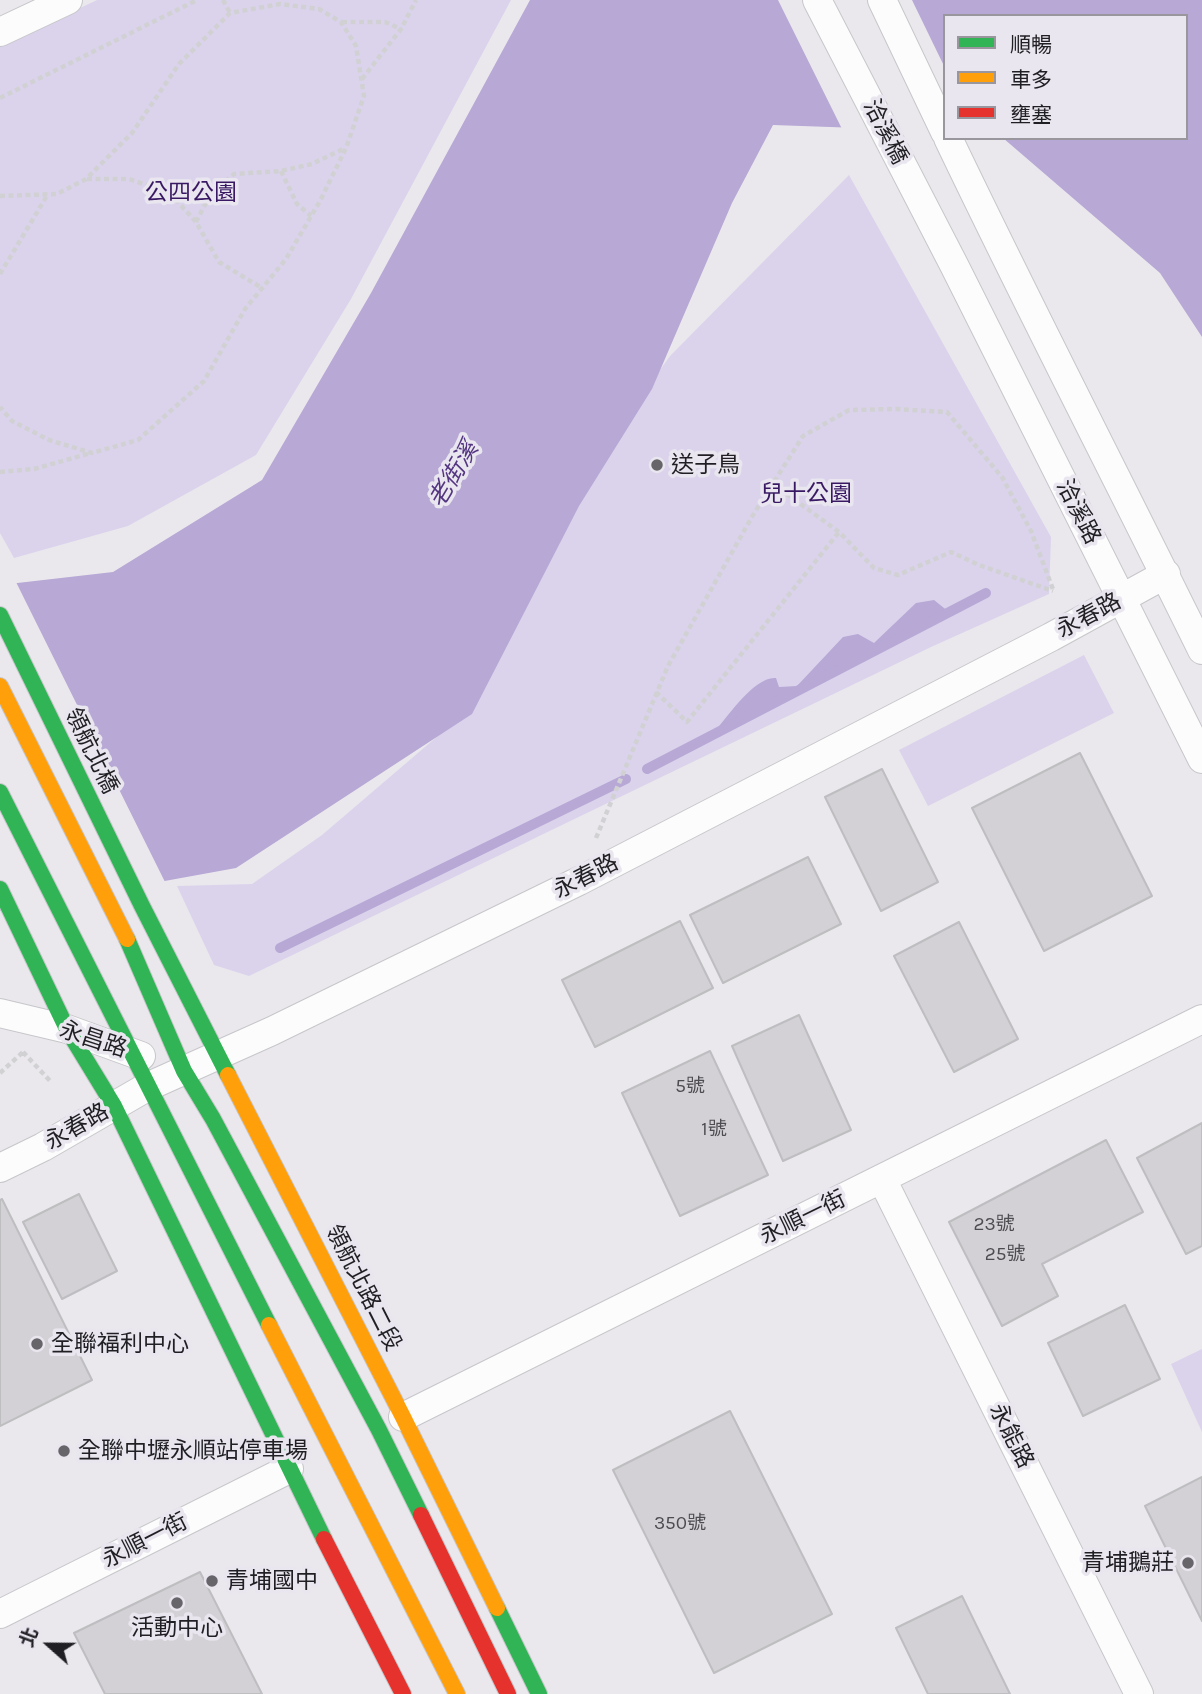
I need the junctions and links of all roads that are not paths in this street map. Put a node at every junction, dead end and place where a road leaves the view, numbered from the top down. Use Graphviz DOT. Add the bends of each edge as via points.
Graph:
graph roads {
  1 [pos="68,0"];
  2 [pos="817,0"];
  3 [pos="882,0"];
  4 [pos="0,32"];
  5 [pos="943,128"];
  6 [pos="949,140"];
  7 [pos="954,265"];
  8 [pos="1167,574"];
  9 [pos="1121,598"];
  10 [pos="0,615"];
  11 [pos="1202,650"];
  12 [pos="0,686"];
  13 [pos="1202,759"];
  14 [pos="0,792"];
  15 [pos="0,888"];
  16 [pos="142,906"];
  17 [pos="0,1013"];
  18 [pos="1202,1019"];
  19 [pos="67,1030"];
  20 [pos="133,1053"];
  21 [pos="218,1054"];
  22 [pos="184,1071"];
  23 [pos="147,1087"];
  24 [pos="114,1106"];
  25 [pos="0,1168"];
  26 [pos="882,1179"];
  27 [pos="403,1417"];
  28 [pos="289,1469"];
  29 [pos="0,1614"];
  30 [pos="403,1694"];
  31 [pos="457,1694"];
  32 [pos="508,1694"];
  33 [pos="539,1694"];
  34 [pos="1139,1694"];
  1 -- 4 [label="street"];
  2 -- 7 [label="street, 洽溪橋"];
  3 -- 5 [label="street"];
  6 -- 8 [label="street"];
  7 -- 9 [label="street, 洽溪路"];
  8 -- 9 [label="street, 永春路"];
  8 -- 11 [label="street"];
  9 -- 13 [label="street, 洽溪路"];
  9 -- 21 [label="street, 永春路" via="579,881"];
  10 -- 16 [label="main road, 領航北橋"];
  12 -- 22 [label="main road" via="116,913"];
  14 -- 20 [label="main road"];
  15 -- 19 [label="main road"];
  16 -- 21 [label="main road, 領航北路二段"];
  17 -- 19 [label="street, 永昌路"];
  18 -- 26 [label="street, 永順一街"];
  19 -- 20 [label="street, 永昌路"];
  19 -- 24 [label="main road"];
  20 -- 22 [label="street, 永昌路"];
  20 -- 23 [label="main road"];
  21 -- 22 [label="street, 永春路"];
  21 -- 27 [label="main road, 領航北路二段"];
  22 -- 23 [label="street, 永春路"];
  22 -- 32 [label="main road" via="379,1430"];
  23 -- 24 [label="street, 永春路"];
  23 -- 31 [label="main road"];
  24 -- 25 [label="street, 永春路"];
  24 -- 28 [label="main road"];
  26 -- 27 [label="street, 永順一街"];
  26 -- 34 [label="street, 永能路"];
  27 -- 33 [label="main road, 領航北路二段"];
  28 -- 29 [label="street, 永順一街"];
  28 -- 30 [label="main road"];
}
